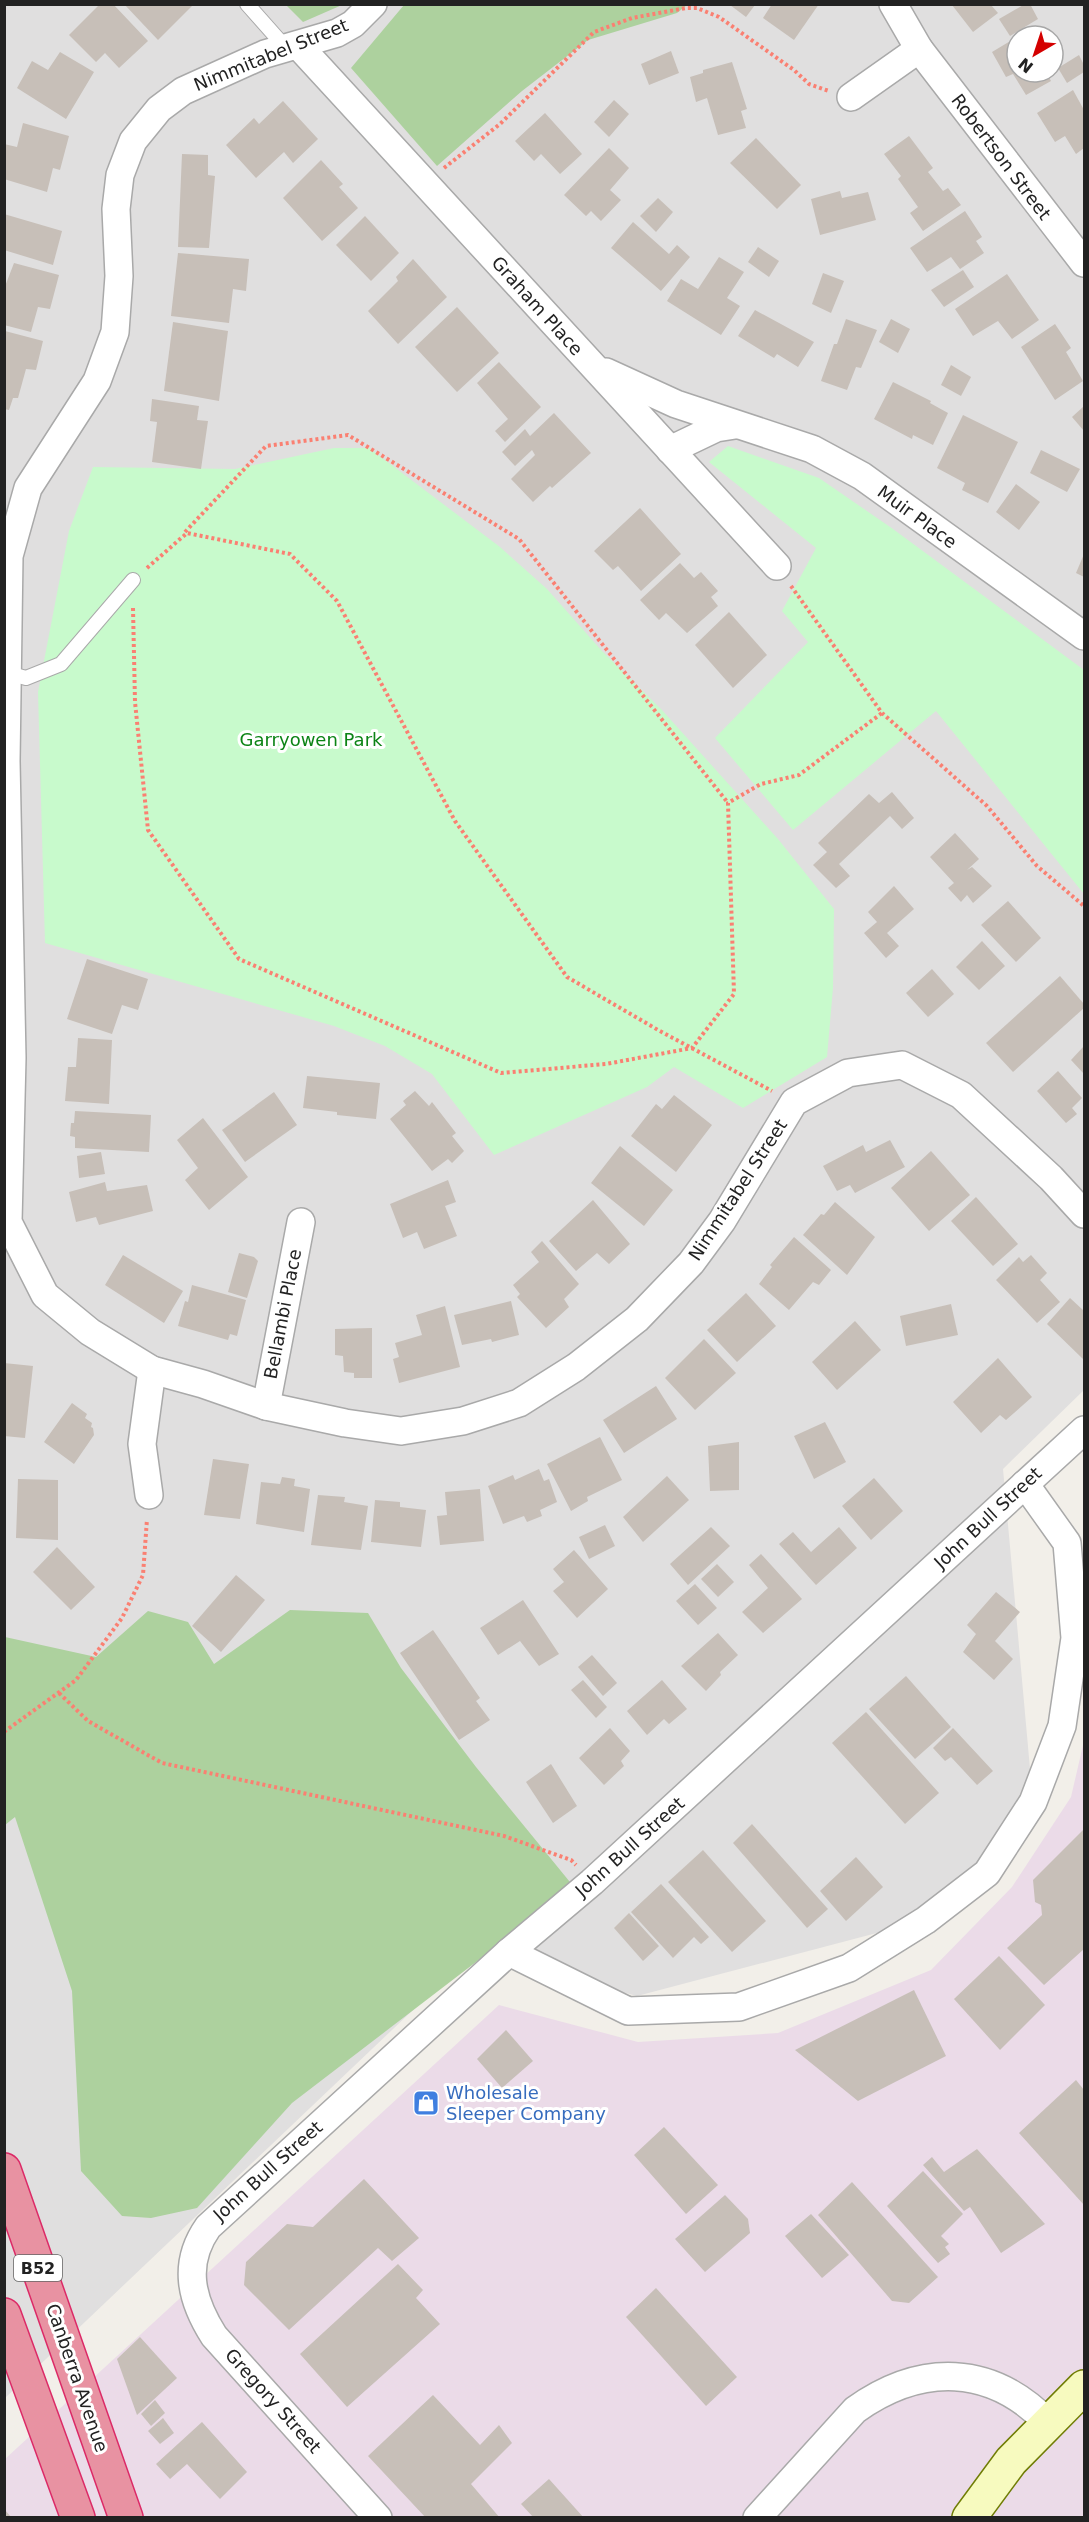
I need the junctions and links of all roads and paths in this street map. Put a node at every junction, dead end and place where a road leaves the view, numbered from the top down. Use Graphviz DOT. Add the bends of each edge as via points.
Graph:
graph roads {
  1 [pos="247,4"];
  2 [pos="373,4"];
  3 [pos="893,4"];
  4 [pos="292,47"];
  5 [pos="919,49"];
  6 [pos="851,97"];
  7 [pos="437,174"];
  8 [pos="1084,263"];
  9 [pos="581,355"];
  10 [pos="735,425"];
  11 [pos="670,450"];
  12 [pos="180,539"];
  13 [pos="777,566"];
  14 [pos="133,580"];
  15 [pos="1084,636"];
  16 [pos="8,673"];
  17 [pos="882,712"];
  18 [pos="728,803"];
  19 [pos="1084,906"];
  20 [pos="692,1048"];
  21 [pos="794,1102"];
  22 [pos="1084,1214"];
  23 [pos="301,1222"];
  24 [pos="152,1370"];
  25 [pos="266,1406"];
  26 [pos="1084,1430"];
  27 [pos="1025,1484"];
  28 [pos="149,1495"];
  29 [pos="59,1693"];
  30 [pos="4,1732"];
  31 [pos="592,1882"];
  32 [pos="509,1952"];
  33 [pos="4,2170"];
  34 [pos="191,2272"];
  35 [pos="4,2314"];
  36 [pos="1084,2387"];
  37 [pos="1048,2423"];
  38 [pos="78,2517"];
  39 [pos="126,2517"];
  40 [pos="378,2517"];
  41 [pos="757,2517"];
  42 [pos="969,2517"];
  1 -- 4 [label="lane, Graham Place"];
  2 -- 4 [label="street, Nimmitabel Street" via="345,29"];
  3 -- 5 [label="street, Robertson Street"];
  4 -- 9 [label="street, Graham Place"];
  4 -- 16 [label="street, Nimmitabel Street" via="239,65 183,91 149,119 128,152 120,175 116,209 119,276 115,332 97,381 28,488 9,556"];
  5 -- 6 [label="street"];
  5 -- 8 [label="street, Robertson Street"];
  6 -- 7 [label="path" via="809,84 719,17 697,8 632,18 594,32 500,124"];
  9 -- 10 [label="street, Muir Place" via="640,389"];
  9 -- 11 [label="street, Graham Place"];
  10 -- 11 [label="street" via="716,428"];
  10 -- 15 [label="street, Muir Place" via="796,443 844,465"];
  11 -- 13 [label="street, Graham Place"];
  12 -- 14 [label="path"];
  12 -- 18 [label="path" via="266,446 348,435 519,539"];
  12 -- 20 [label="path" via="187,533 290,554 337,601 455,821 567,977"];
  13 -- 17 [label="path"];
  14 -- 16 [label="lane" via="61,664 26,678"];
  14 -- 20 [label="path" via="135,702 148,830 239,959 501,1073 606,1064"];
  16 -- 24 [label="street, Nimmitabel Street" via="12,1058 8,1222 45,1295 90,1332"];
  17 -- 18 [label="path" via="800,774 761,784"];
  17 -- 19 [label="path" via="987,806 1036,866"];
  18 -- 20 [label="path" via="734,994"];
  20 -- 21 [label="path"];
  21 -- 22 [label="street, Nimmitabel Street" via="848,1074 902,1065 961,1095"];
  21 -- 25 [label="street, Nimmitabel Street" via="692,1263 637,1319 576,1367 519,1403 463,1421 401,1431"];
  23 -- 25 [label="street, Bellambi Place"];
  24 -- 25 [label="street, Nimmitabel Street"];
  24 -- 28 [label="street" via="142,1443"];
  26 -- 27 [label="street, John Bull Street"];
  27 -- 31 [label="street, John Bull Street"];
  27 -- 32 [label="street" via="1067,1543 1075,1638 1062,1726 1054,1748 1033,1802 987,1873 926,1920 849,1968 739,2007 628,2012"];
  28 -- 29 [label="path" via="143,1575 122,1618 76,1680"];
  29 -- 30 [label="path"];
  29 -- 31 [label="path" via="88,1721 162,1763 504,1836 571,1860"];
  31 -- 32 [label="street, John Bull Street"];
  32 -- 34 [label="street, John Bull Street" via="208,2227 196,2248"];
  33 -- 39 [label="highway, Canberra Avenue / B52"];
  34 -- 40 [label="street, Gregory Street" via="196,2304 214,2336"];
  35 -- 38 [label="highway"];
  36 -- 37 [label="street"];
  37 -- 41 [label="street" via="1018,2396 977,2379 938,2377 901,2384 849,2415"];
  37 -- 42 [label="street" via="996,2478"];
}
